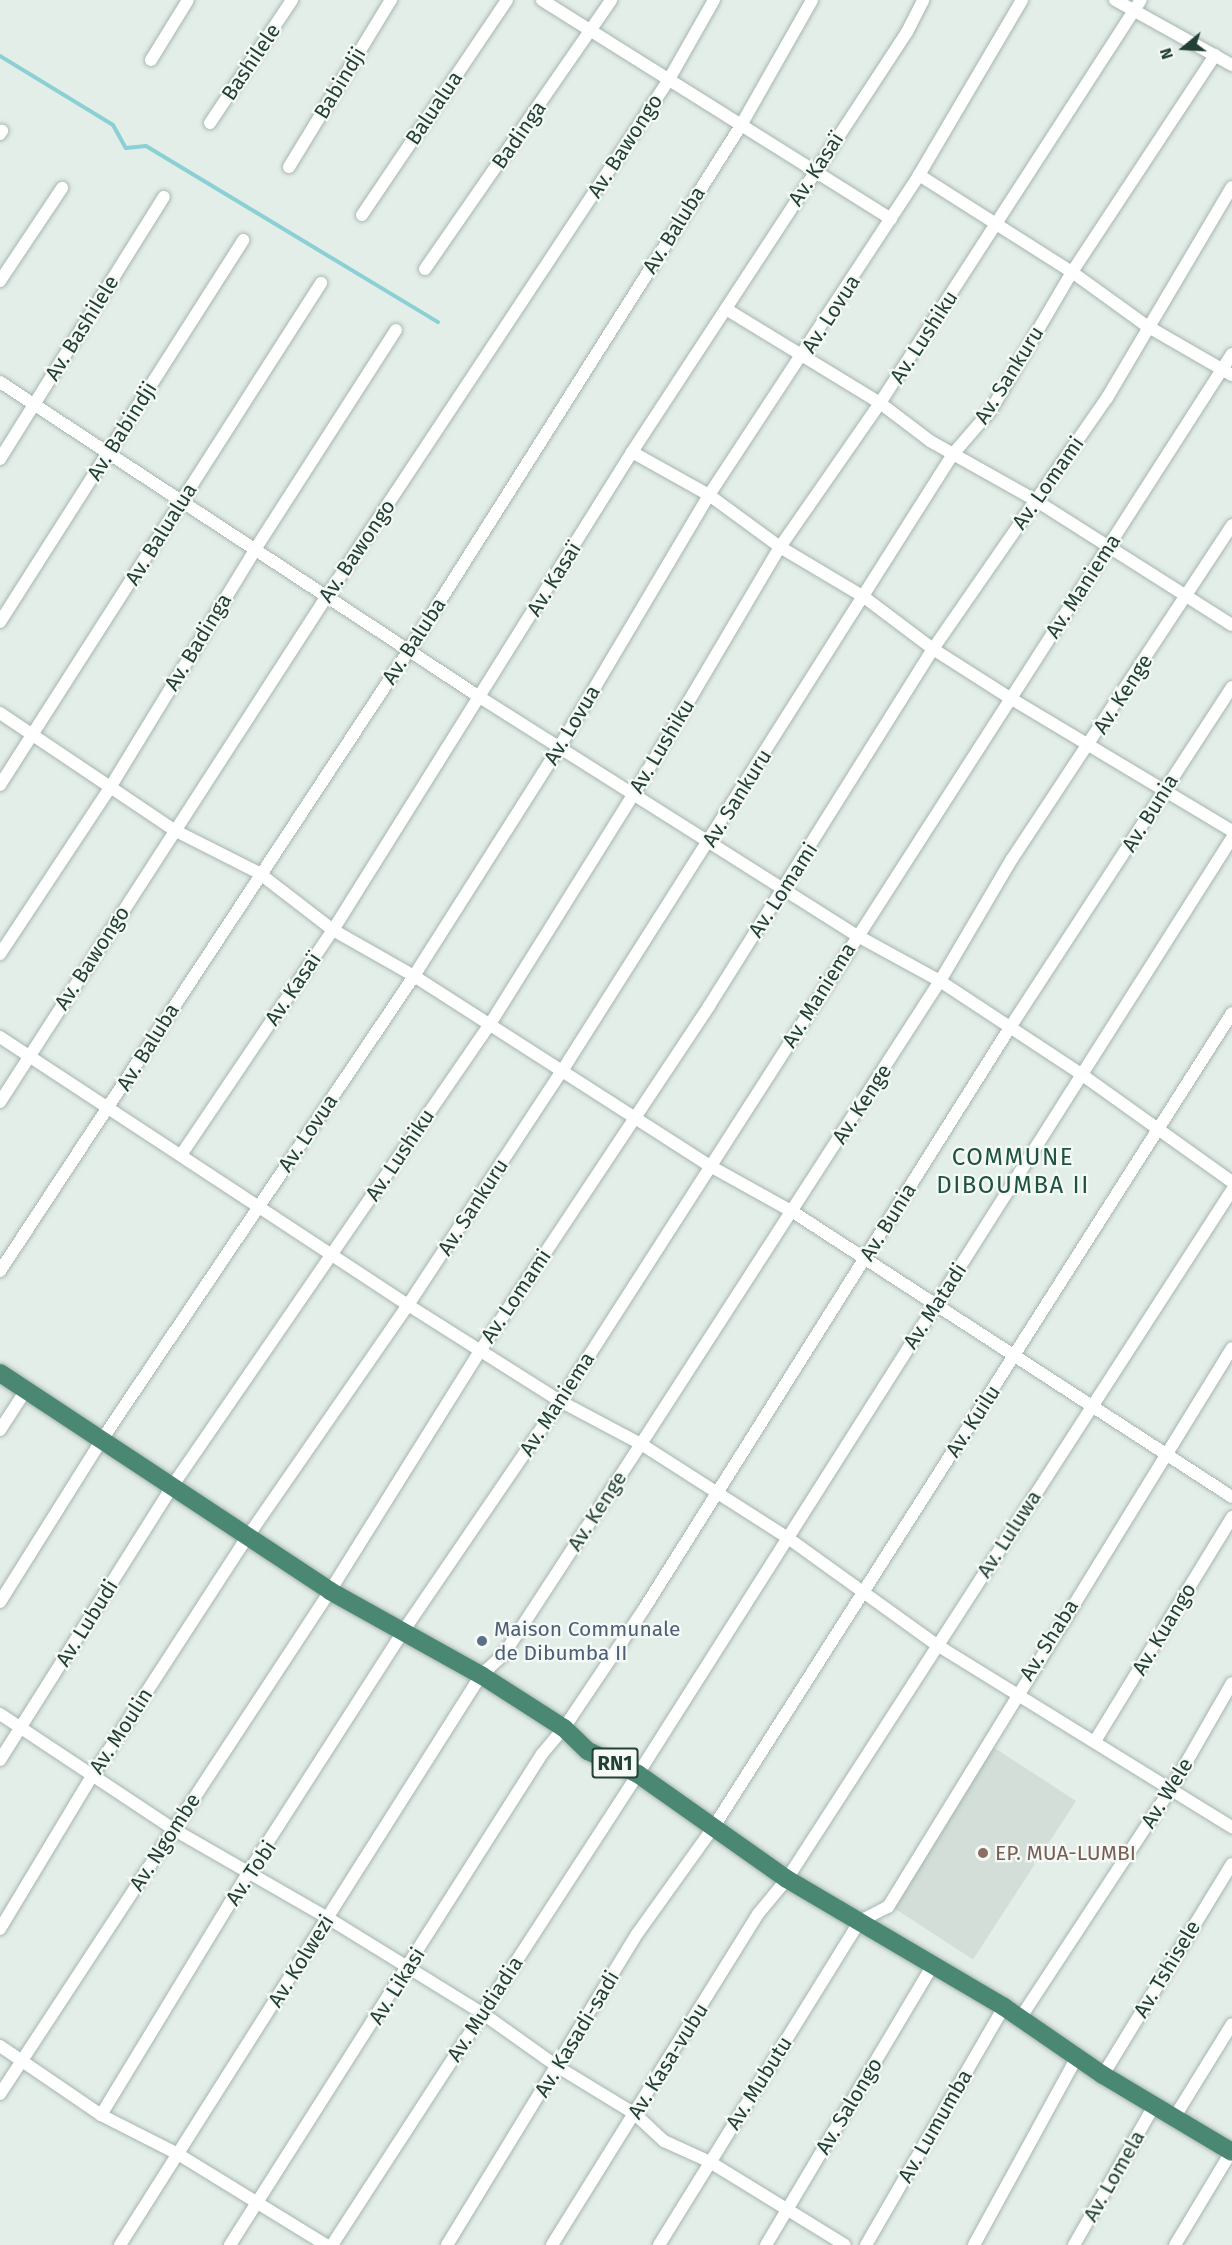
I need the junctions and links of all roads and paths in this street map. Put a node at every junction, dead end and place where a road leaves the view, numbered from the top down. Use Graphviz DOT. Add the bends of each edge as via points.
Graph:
graph roads {
  1 [pos="188,0"];
  2 [pos="292,0"];
  3 [pos="391,0"];
  4 [pos="507,0"];
  5 [pos="542,0"];
  6 [pos="611,0"];
  7 [pos="714,0"];
  8 [pos="812,0"];
  9 [pos="923,0"];
  10 [pos="1022,0"];
  11 [pos="1115,0"];
  12 [pos="1141,0"];
  13 [pos="1134,12"];
  14 [pos="591,33"];
  15 [pos="1215,55"];
  16 [pos="152,60"];
  17 [pos="1232,65"];
  18 [pos="668,81"];
  19 [pos="210,123"];
  20 [pos="740,127"];
  21 [pos="289,167"];
  22 [pos="813,172"];
  23 [pos="920,174"];
  24 [pos="1232,187"];
  25 [pos="62,188"];
  26 [pos="164,197"];
  27 [pos="362,215"];
  28 [pos="891,219"];
  29 [pos="996,226"];
  30 [pos="243,240"];
  31 [pos="425,269"];
  32 [pos="1072,272"];
  33 [pos="0,281"];
  34 [pos="321,283"];
  35 [pos="726,309"];
  36 [pos="1147,326"];
  37 [pos="396,330"];
  38 [pos="1232,354"];
  39 [pos="803,357"];
  40 [pos="1227,373"];
  41 [pos="0,382"];
  42 [pos="35,404"];
  43 [pos="880,404"];
  44 [pos="109,451"];
  45 [pos="632,452"];
  46 [pos="953,454"];
  47 [pos="0,459"];
  48 [pos="709,495"];
  49 [pos="1035,500"];
  50 [pos="181,502"];
  51 [pos="1232,525"];
  52 [pos="780,547"];
  53 [pos="256,548"];
  54 [pos="1107,549"];
  55 [pos="327,596"];
  56 [pos="864,597"];
  57 [pos="1185,597"];
  58 [pos="0,622"];
  59 [pos="1232,625"];
  60 [pos="933,649"];
  61 [pos="409,650"];
  62 [pos="1232,687"];
  63 [pos="481,698"];
  64 [pos="1010,698"];
  65 [pos="0,713"];
  66 [pos="34,734"];
  67 [pos="1091,743"];
  68 [pos="560,746"];
  69 [pos="0,785"];
  70 [pos="111,786"];
  71 [pos="635,792"];
  72 [pos="1162,792"];
  73 [pos="174,830"];
  74 [pos="1232,831"];
  75 [pos="1232,838"];
  76 [pos="711,840"];
  77 [pos="259,873"];
  78 [pos="784,887"];
  79 [pos="333,930"];
  80 [pos="856,935"];
  81 [pos="0,954"];
  82 [pos="414,976"];
  83 [pos="940,981"];
  84 [pos="1232,1013"];
  85 [pos="490,1024"];
  86 [pos="1009,1029"];
  87 [pos="0,1036"];
  88 [pos="29,1056"];
  89 [pos="562,1071"];
  90 [pos="1084,1076"];
  91 [pos="0,1102"];
  92 [pos="109,1108"];
  93 [pos="635,1119"];
  94 [pos="1157,1131"];
  95 [pos="180,1155"];
  96 [pos="710,1166"];
  97 [pos="1232,1182"];
  98 [pos="1232,1190"];
  99 [pos="259,1207"];
  100 [pos="793,1212"];
  101 [pos="332,1256"];
  102 [pos="865,1260"];
  103 [pos="0,1271"];
  104 [pos="937,1304"];
  105 [pos="408,1305"];
  106 [pos="1232,1348"];
  107 [pos="480,1351"];
  108 [pos="1013,1357"];
  109 [pos="0,1373"];
  110 [pos="26,1390"];
  111 [pos="560,1401"];
  112 [pos="1092,1407"];
  113 [pos="0,1430"];
  114 [pos="103,1438"];
  115 [pos="641,1444"];
  116 [pos="1166,1451"];
  117 [pos="172,1485"];
  118 [pos="715,1493"];
  119 [pos="1232,1497"];
  120 [pos="1232,1517"];
  121 [pos="248,1536"];
  122 [pos="788,1538"];
  123 [pos="330,1591"];
  124 [pos="863,1593"];
  125 [pos="0,1602"];
  126 [pos="402,1633"];
  127 [pos="937,1645"];
  128 [pos="481,1675"];
  129 [pos="1232,1683"];
  130 [pos="1016,1693"];
  131 [pos="0,1714"];
  132 [pos="21,1727"];
  133 [pos="564,1728"];
  134 [pos="1095,1742"];
  135 [pos="0,1760"];
  136 [pos="638,1774"];
  137 [pos="92,1776"];
  138 [pos="1171,1790"];
  139 [pos="1232,1827"];
  140 [pos="713,1828"];
  141 [pos="173,1829"];
  142 [pos="1232,1864"];
  143 [pos="248,1873"];
  144 [pos="787,1879"];
  145 [pos="328,1918"];
  146 [pos="860,1921"];
  147 [pos="0,1929"];
  148 [pos="932,1967"];
  149 [pos="409,1968"];
  150 [pos="1004,2007"];
  151 [pos="482,2013"];
  152 [pos="1019,2020"];
  153 [pos="1232,2024"];
  154 [pos="0,2046"];
  155 [pos="1077,2057"];
  156 [pos="21,2062"];
  157 [pos="558,2067"];
  158 [pos="1103,2075"];
  159 [pos="0,2094"];
  160 [pos="1154,2106"];
  161 [pos="635,2114"];
  162 [pos="101,2115"];
  163 [pos="1174,2118"];
  164 [pos="1232,2152"];
  165 [pos="178,2154"];
  166 [pos="710,2162"];
  167 [pos="257,2205"];
  168 [pos="787,2210"];
  169 [pos="120,2245"];
  170 [pos="230,2245"];
  171 [pos="326,2245"];
  172 [pos="332,2245"];
  173 [pos="447,2245"];
  174 [pos="552,2245"];
  175 [pos="659,2245"];
  176 [pos="766,2245"];
  177 [pos="845,2245"];
  178 [pos="866,2245"];
  179 [pos="974,2245"];
  180 [pos="1074,2245"];
  181 [pos="1174,2245"];
  1 -- 16 [label="street"];
  2 -- 19 [label="street, Bashilele"];
  3 -- 21 [label="street, Babindji"];
  4 -- 27 [label="street, Balualua"];
  5 -- 14 [label="street"];
  6 -- 14 [label="street, Badinga"];
  7 -- 18 [label="street, Av. Bawongo"];
  8 -- 20 [label="street, Av. Baluba"];
  9 -- 22 [label="street, Av. Kasaï" via="907,32"];
  10 -- 23 [label="street, Av. Lovua"];
  11 -- 13 [label="street"];
  12 -- 13 [label="street, Av. Lushiku"];
  13 -- 15 [label="street"];
  13 -- 29 [label="street, Av. Lushiku"];
  14 -- 18 [label="street"];
  14 -- 31 [label="street, Badinga"];
  15 -- 17 [label="street"];
  15 -- 32 [label="street, Av. Sankuru"];
  18 -- 20 [label="street"];
  18 -- 55 [label="street, Av. Bawongo"];
  20 -- 22 [label="street"];
  20 -- 61 [label="street, Av. Baluba"];
  22 -- 28 [label="street"];
  22 -- 35 [label="street, Av. Kasaï"];
  23 -- 28 [label="street, Av. Lovua"];
  23 -- 29 [label="street"];
  24 -- 36 [label="street, Av. Lomami"];
  25 -- 33 [label="street"];
  26 -- 42 [label="street, Av. Bashilele"];
  28 -- 39 [label="street, Av. Lovua"];
  29 -- 32 [label="street"];
  29 -- 43 [label="street, Av. Lushiku"];
  30 -- 44 [label="street, Av. Babindji"];
  32 -- 36 [label="street"];
  32 -- 46 [label="street, Av. Sankuru" via="991,410"];
  34 -- 50 [label="street, Av. Balualua"];
  35 -- 39 [label="street"];
  35 -- 45 [label="street, Av. Kasaï"];
  36 -- 40 [label="street"];
  36 -- 49 [label="street, Av. Lomami" via="1107,398"];
  37 -- 53 [label="street, Av. Badinga"];
  38 -- 40 [label="street, Av. Maniema"];
  39 -- 43 [label="street"];
  39 -- 48 [label="street, Av. Lovua"];
  40 -- 54 [label="street, Av. Maniema"];
  41 -- 42 [label="street"];
  42 -- 44 [label="street"];
  42 -- 47 [label="street, Av. Bashilele"];
  43 -- 46 [label="street"];
  43 -- 52 [label="street, Av. Lushiku"];
  44 -- 50 [label="street"];
  44 -- 58 [label="street, Av. Babindji"];
  45 -- 48 [label="street"];
  45 -- 63 [label="street, Av. Kasaï"];
  46 -- 49 [label="street"];
  46 -- 56 [label="street, Av. Sankuru"];
  48 -- 52 [label="street"];
  48 -- 68 [label="street, Av. Lovua"];
  49 -- 54 [label="street"];
  49 -- 60 [label="street, Av. Lomami"];
  50 -- 53 [label="street"];
  50 -- 66 [label="street, Av. Balualua"];
  51 -- 57 [label="street, Av. Kenge"];
  52 -- 56 [label="street"];
  52 -- 71 [label="street, Av. Lushiku"];
  53 -- 55 [label="street"];
  53 -- 70 [label="street, Av. Badinga"];
  54 -- 57 [label="street"];
  54 -- 64 [label="street, Av. Maniema"];
  55 -- 61 [label="street"];
  55 -- 73 [label="street, Av. Bawongo"];
  56 -- 60 [label="street"];
  56 -- 76 [label="street, Av. Sankuru"];
  57 -- 59 [label="street"];
  57 -- 67 [label="street, Av. Kenge"];
  60 -- 64 [label="street"];
  60 -- 78 [label="street, Av. Lomami"];
  61 -- 63 [label="street"];
  61 -- 77 [label="street, Av. Baluba"];
  62 -- 72 [label="street, Av. Bunia"];
  63 -- 68 [label="street"];
  63 -- 79 [label="street, Av. Kasaï"];
  64 -- 67 [label="street"];
  64 -- 80 [label="street, Av. Maniema"];
  65 -- 66 [label="street"];
  66 -- 69 [label="street, Av. Balualua"];
  66 -- 70 [label="street"];
  67 -- 72 [label="street"];
  67 -- 83 [label="street, Av. Kenge" via="1012,859"];
  68 -- 71 [label="street"];
  68 -- 82 [label="street, Av. Lovua"];
  70 -- 73 [label="street"];
  70 -- 81 [label="street, Av. Badinga"];
  71 -- 76 [label="street"];
  71 -- 85 [label="street, Av. Lushiku"];
  72 -- 74 [label="street"];
  72 -- 86 [label="street, Av. Bunia"];
  73 -- 77 [label="street"];
  73 -- 88 [label="street, Av. Bawongo"];
  75 -- 90 [label="street, Av. Matadi"];
  76 -- 78 [label="street"];
  76 -- 89 [label="street, Av. Sankuru"];
  77 -- 79 [label="street"];
  77 -- 92 [label="street, Av. Baluba"];
  78 -- 80 [label="street"];
  78 -- 93 [label="street, Av. Lomami"];
  79 -- 82 [label="street"];
  79 -- 95 [label="street, Av. Kasaï"];
  80 -- 83 [label="street"];
  80 -- 96 [label="street, Av. Maniema"];
  82 -- 85 [label="street"];
  82 -- 99 [label="street, Av. Lovua"];
  83 -- 86 [label="street"];
  83 -- 100 [label="street, Av. Kenge"];
  84 -- 94 [label="street, Av. Kuilu"];
  85 -- 89 [label="street"];
  85 -- 101 [label="street, Av. Lushiku"];
  86 -- 90 [label="street"];
  86 -- 102 [label="street, Av. Bunia"];
  87 -- 88 [label="street"];
  88 -- 91 [label="street, Av. Bawongo"];
  88 -- 92 [label="street"];
  89 -- 93 [label="street"];
  89 -- 105 [label="street, Av. Sankuru"];
  90 -- 94 [label="street"];
  90 -- 104 [label="street, Av. Matadi"];
  92 -- 95 [label="street"];
  92 -- 103 [label="street, Av. Baluba"];
  93 -- 96 [label="street"];
  93 -- 107 [label="street, Av. Lomami"];
  94 -- 97 [label="street"];
  94 -- 108 [label="street, Av. Kuilu"];
  95 -- 99 [label="street"];
  96 -- 100 [label="street"];
  96 -- 111 [label="street, Av. Maniema"];
  98 -- 112 [label="street, Av. Luluwa"];
  99 -- 101 [label="street"];
  99 -- 114 [label="street, Av. Lovua"];
  100 -- 102 [label="street"];
  100 -- 115 [label="street, Av. Kenge"];
  101 -- 105 [label="street"];
  101 -- 117 [label="street, Av. Lushiku"];
  102 -- 104 [label="street"];
  102 -- 118 [label="street, Av. Bunia"];
  104 -- 108 [label="street"];
  104 -- 122 [label="street, Av. Matadi"];
  105 -- 107 [label="street"];
  105 -- 121 [label="street, Av. Sankuru"];
  106 -- 116 [label="street, Av. Shaba"];
  107 -- 111 [label="street"];
  107 -- 123 [label="street, Av. Lomami"];
  108 -- 112 [label="street"];
  108 -- 124 [label="street, Av. Kuilu"];
  109 -- 110 [label="highway, RN1"];
  110 -- 113 [label="street"];
  110 -- 114 [label="highway, RN1"];
  111 -- 115 [label="street"];
  111 -- 126 [label="street, Av. Maniema"];
  112 -- 116 [label="street"];
  112 -- 127 [label="street, Av. Luluwa"];
  114 -- 117 [label="highway, RN1"];
  114 -- 125 [label="street, Av. Lovua"];
  115 -- 118 [label="street"];
  115 -- 128 [label="street, Av. Kenge" via="504,1654"];
  116 -- 119 [label="street"];
  116 -- 130 [label="street, Av. Shaba"];
  117 -- 121 [label="highway, RN1"];
  117 -- 132 [label="street, Av. Lubudi"];
  118 -- 122 [label="street"];
  118 -- 133 [label="street, Av. Bunia"];
  120 -- 134 [label="street, Av. Kuango"];
  121 -- 123 [label="highway, RN1"];
  121 -- 137 [label="street, Av. Moulin"];
  122 -- 124 [label="street"];
  122 -- 136 [label="street, Av. Matadi"];
  123 -- 126 [label="highway, RN1"];
  123 -- 141 [label="street, Av. Ngombe"];
  124 -- 127 [label="street"];
  124 -- 140 [label="street, Av. Kuilu"];
  126 -- 128 [label="highway, RN1"];
  126 -- 143 [label="street, Av. Tobi"];
  127 -- 130 [label="street"];
  127 -- 144 [label="street, Av. Luluwa"];
  128 -- 133 [label="highway, RN1"];
  128 -- 145 [label="street, Av. Kolwezi"];
  129 -- 138 [label="street, Av. Wele"];
  130 -- 134 [label="street"];
  130 -- 146 [label="street, Av. Shaba" via="888,1907"];
  131 -- 132 [label="street"];
  132 -- 135 [label="street, Av. Lubudi"];
  132 -- 137 [label="street"];
  133 -- 136 [label="highway, RN1" via="588,1751"];
  133 -- 149 [label="street, Av. Likasi" via="542,1754"];
  134 -- 138 [label="street"];
  136 -- 140 [label="highway, RN1"];
  136 -- 151 [label="street, Av. Mudiadia"];
  137 -- 141 [label="street"];
  137 -- 147 [label="street, Av. Moulin"];
  138 -- 139 [label="street"];
  138 -- 152 [label="street, Av. Wele"];
  140 -- 144 [label="highway, RN1"];
  140 -- 157 [label="street, Av. Kasadi-sadi" via="637,1934"];
  141 -- 143 [label="street"];
  141 -- 156 [label="street, Av. Ngombe"];
  142 -- 158 [label="street, Av. Tshisele"];
  143 -- 145 [label="street"];
  143 -- 162 [label="street, Av. Tobi"];
  144 -- 146 [label="highway, RN1"];
  144 -- 161 [label="street, Av. Kasa-vubu" via="758,1914"];
  145 -- 149 [label="street"];
  145 -- 165 [label="street, Av. Kolwezi"];
  146 -- 148 [label="highway, RN1"];
  146 -- 166 [label="street, Av. Mubutu"];
  148 -- 150 [label="highway, RN1"];
  148 -- 168 [label="street, Av. Salongo"];
  149 -- 151 [label="street"];
  149 -- 167 [label="street, Av. Likasi"];
  150 -- 152 [label="highway, RN1"];
  150 -- 178 [label="street, Av. Lumumba"];
  151 -- 157 [label="street"];
  151 -- 172 [label="street, Av. Mudiadia"];
  152 -- 155 [label="highway, RN1"];
  153 -- 163 [label="street"];
  154 -- 156 [label="street"];
  155 -- 158 [label="highway, RN1"];
  155 -- 179 [label="street"];
  156 -- 159 [label="street, Av. Ngombe"];
  156 -- 162 [label="street"];
  157 -- 161 [label="street"];
  157 -- 173 [label="street, Av. Kasadi-sadi"];
  158 -- 160 [label="highway, RN1"];
  160 -- 163 [label="highway, RN1"];
  160 -- 180 [label="street, Av. Lomela"];
  161 -- 166 [label="street" via="664,2141"];
  161 -- 174 [label="street, Av. Kasa-vubu"];
  162 -- 165 [label="street"];
  163 -- 164 [label="highway, RN1"];
  164 -- 181 [label="street"];
  165 -- 167 [label="street"];
  165 -- 169 [label="street, Av. Kolwezi"];
  166 -- 168 [label="street"];
  166 -- 175 [label="street, Av. Mubutu"];
  167 -- 170 [label="street, Av. Likasi"];
  167 -- 171 [label="street"];
  168 -- 176 [label="street, Av. Salongo"];
  168 -- 177 [label="street"];
}
